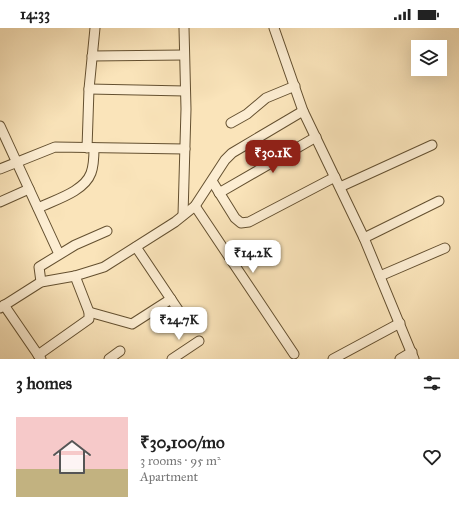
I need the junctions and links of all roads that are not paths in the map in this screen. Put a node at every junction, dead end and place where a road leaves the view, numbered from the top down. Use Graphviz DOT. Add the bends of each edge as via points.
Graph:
graph roads {
  1 [pos="95,28"];
  2 [pos="184,28"];
  3 [pos="274,28"];
  4 [pos="184,55"];
  5 [pos="92,56"];
  6 [pos="295,86"];
  7 [pos="89,89"];
  8 [pos="185,91"];
  9 [pos="304,111"];
  10 [pos="231,123"];
  11 [pos="0,126"];
  12 [pos="316,137"];
  13 [pos="432,145"];
  14 [pos="91,148"];
  15 [pos="185,149"];
  16 [pos="16,162"];
  17 [pos="0,169"];
  18 [pos="335,177"];
  19 [pos="212,181"];
  20 [pos="340,188"];
  21 [pos="29,189"];
  22 [pos="220,193"];
  23 [pos="439,201"];
  24 [pos="0,202"];
  25 [pos="195,206"];
  26 [pos="38,208"];
  27 [pos="183,215"];
  28 [pos="107,231"];
  29 [pos="364,238"];
  30 [pos="136,247"];
  31 [pos="445,248"];
  32 [pos="59,254"];
  33 [pos="75,276"];
  34 [pos="380,276"];
  35 [pos="41,282"];
  36 [pos="172,299"];
  37 [pos="2,307"];
  38 [pos="89,312"];
  39 [pos="185,320"];
  40 [pos="400,324"];
  41 [pos="199,341"];
  42 [pos="120,352"];
  43 [pos="294,354"];
  44 [pos="413,356"];
  45 [pos="40,357"];
  46 [pos="109,359"];
  47 [pos="172,359"];
  48 [pos="333,359"];
  49 [pos="400,359"];
  1 -- 5 [label="street"];
  2 -- 4 [label="street"];
  3 -- 6 [label="street"];
  4 -- 5 [label="street"];
  4 -- 8 [label="street"];
  5 -- 7 [label="street"];
  6 -- 9 [label="street"];
  6 -- 10 [label="street" via="266,98"];
  7 -- 8 [label="street"];
  7 -- 14 [label="street"];
  8 -- 15 [label="street"];
  9 -- 12 [label="street"];
  9 -- 19 [label="street" via="232,153"];
  11 -- 16 [label="street"];
  12 -- 18 [label="street"];
  12 -- 22 [label="street"];
  13 -- 20 [label="street"];
  14 -- 15 [label="street"];
  14 -- 16 [label="street" via="55,147"];
  14 -- 26 [label="street" via="93,164 88,179 75,190"];
  15 -- 27 [label="street"];
  16 -- 17 [label="street"];
  16 -- 21 [label="street"];
  18 -- 20 [label="street"];
  18 -- 22 [label="street" via="245,223 238,222"];
  19 -- 22 [label="street"];
  19 -- 25 [label="street"];
  20 -- 29 [label="street"];
  21 -- 24 [label="street"];
  21 -- 26 [label="street"];
  23 -- 29 [label="street"];
  25 -- 27 [label="street"];
  25 -- 43 [label="street"];
  26 -- 32 [label="street"];
  27 -- 30 [label="street"];
  28 -- 32 [label="street"];
  29 -- 34 [label="street"];
  30 -- 33 [label="street" via="104,268"];
  30 -- 36 [label="street"];
  31 -- 34 [label="street"];
  32 -- 35 [label="street" via="38,268"];
  33 -- 35 [label="street"];
  33 -- 38 [label="street"];
  34 -- 40 [label="street"];
  35 -- 37 [label="street"];
  36 -- 38 [label="street" via="132,324"];
  36 -- 39 [label="street"];
  37 -- 45 [label="street"];
  38 -- 45 [label="street" via="87,322"];
  40 -- 44 [label="street"];
  40 -- 48 [label="street"];
  41 -- 47 [label="street"];
  42 -- 46 [label="street"];
  44 -- 49 [label="street"];
}
